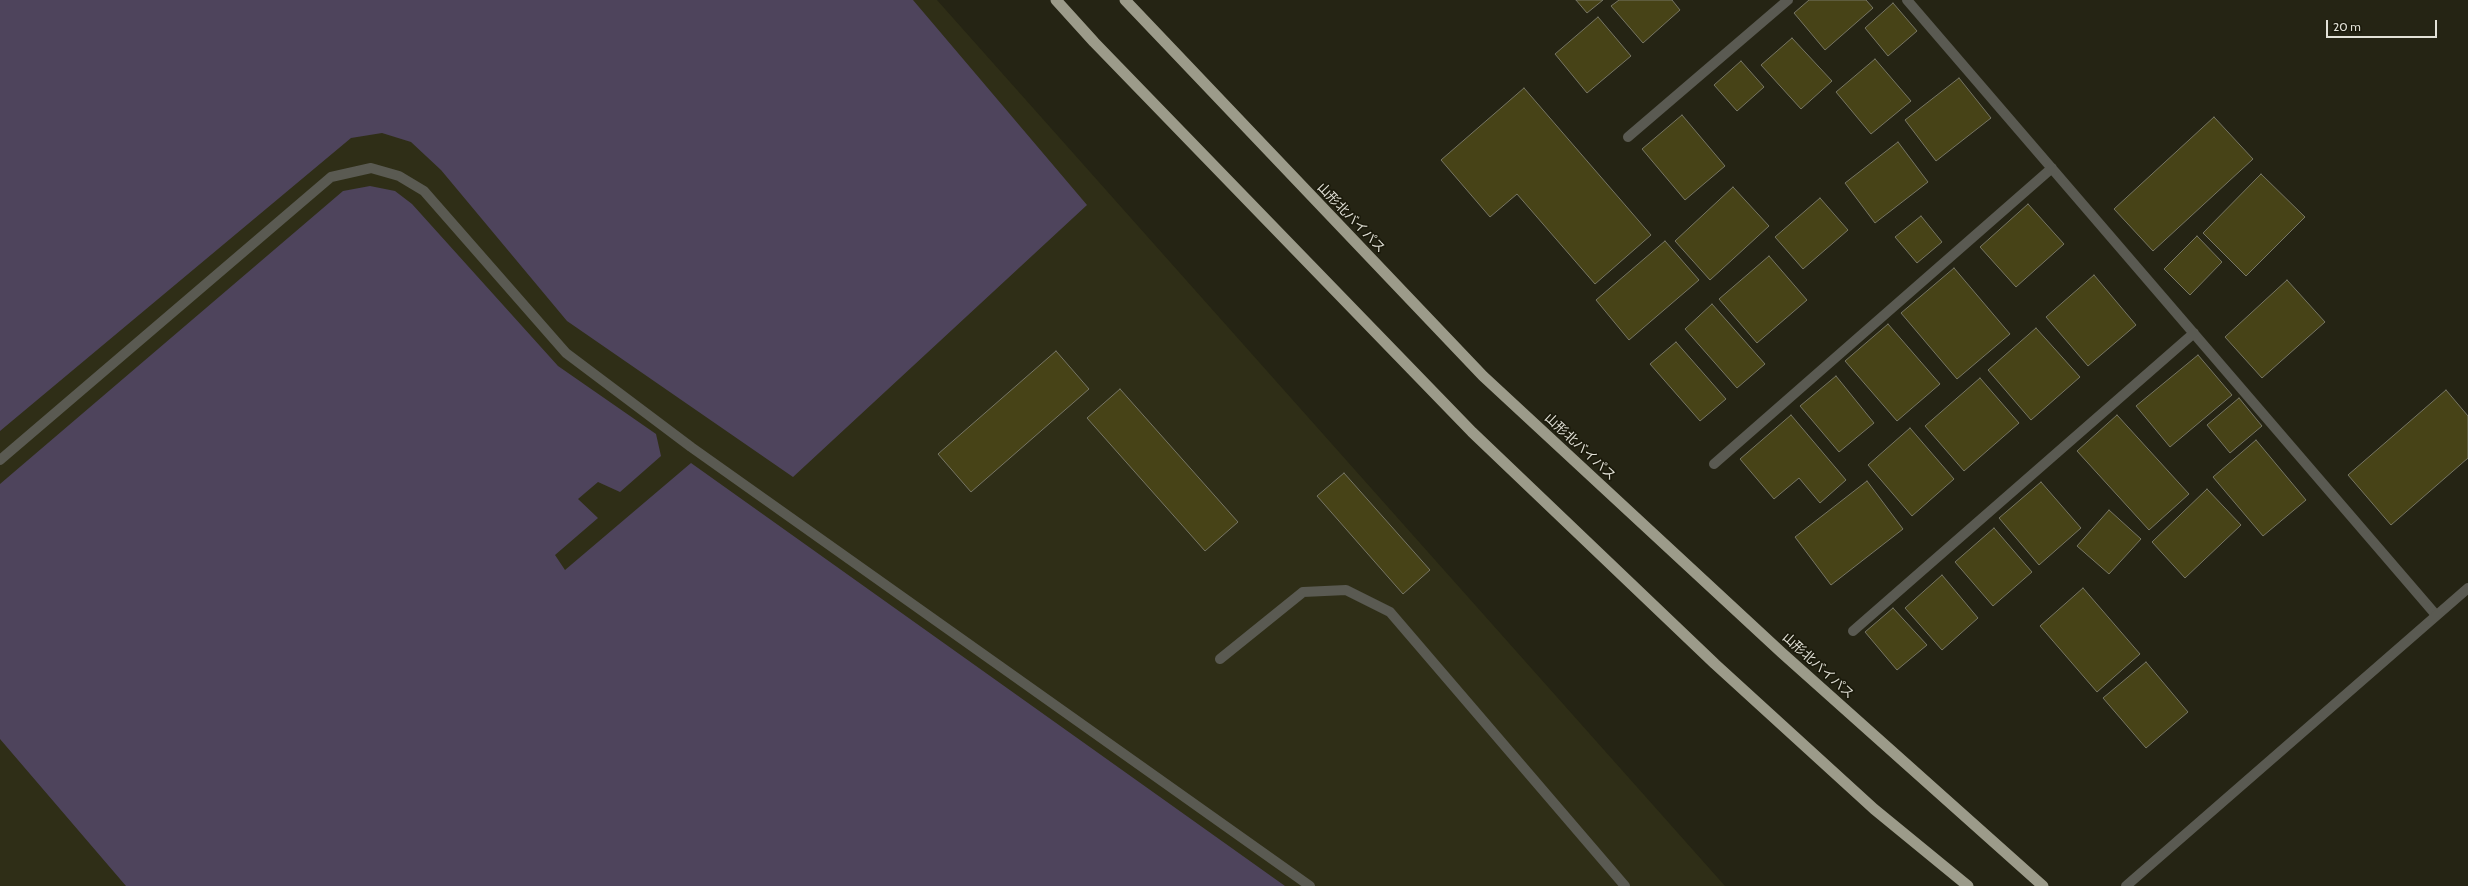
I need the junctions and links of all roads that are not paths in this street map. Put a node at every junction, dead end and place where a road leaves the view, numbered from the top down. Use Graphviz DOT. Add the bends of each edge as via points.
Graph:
graph roads {
  1 [pos="1056,0"];
  2 [pos="1125,0"];
  3 [pos="1788,0"];
  4 [pos="1907,0"];
  5 [pos="1628,137"];
  6 [pos="2052,168"];
  7 [pos="2194,333"];
  8 [pos="0,460"];
  9 [pos="1714,464"];
  10 [pos="2468,588"];
  11 [pos="2436,616"];
  12 [pos="1853,631"];
  13 [pos="1220,659"];
  14 [pos="1310,886"];
  15 [pos="1625,886"];
  16 [pos="1968,886"];
  17 [pos="2043,886"];
  18 [pos="2126,886"];
  1 -- 16 [label="highway" via="1472,432 1715,664 1874,809"];
  2 -- 17 [label="highway, 山形北バイパス" via="1483,376 1782,653"];
  3 -- 5 [label="street"];
  4 -- 6 [label="street"];
  6 -- 7 [label="street"];
  6 -- 9 [label="street"];
  7 -- 11 [label="street"];
  7 -- 12 [label="street"];
  8 -- 14 [label="street" via="331,177 371,168 400,176 424,191 566,353 691,447"];
  10 -- 11 [label="street"];
  11 -- 18 [label="street"];
  13 -- 15 [label="street" via="1303,592 1346,590 1390,612"];
}
